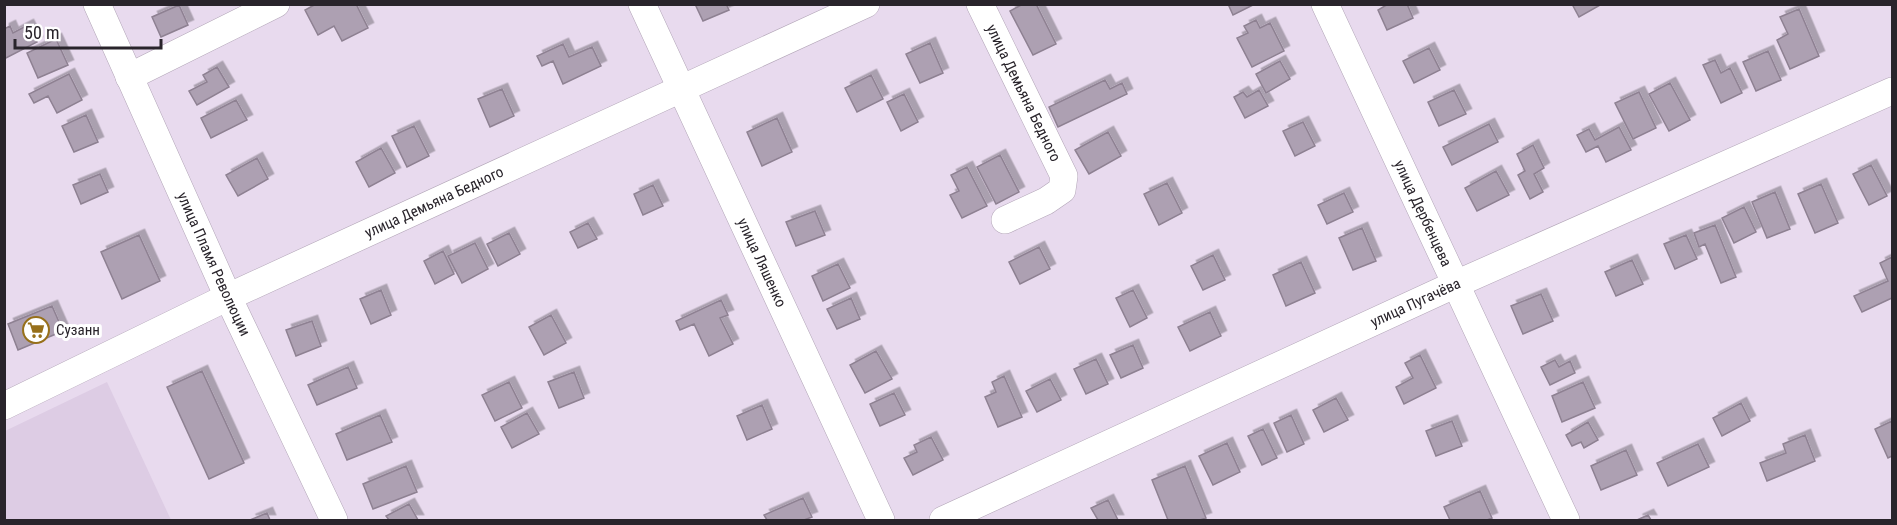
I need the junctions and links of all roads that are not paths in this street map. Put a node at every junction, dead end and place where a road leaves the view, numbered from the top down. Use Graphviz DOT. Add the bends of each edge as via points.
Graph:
graph roads {
  1 [pos="97,4"];
  2 [pos="276,4"];
  3 [pos="642,4"];
  4 [pos="866,4"];
  5 [pos="980,4"];
  6 [pos="1325,4"];
  7 [pos="129,76"];
  8 [pos="681,89"];
  9 [pos="1893,91"];
  10 [pos="1005,220"];
  11 [pos="1456,284"];
  12 [pos="228,297"];
  13 [pos="4,406"];
  14 [pos="334,520"];
  15 [pos="881,520"];
  16 [pos="943,520"];
  17 [pos="1566,520"];
  1 -- 7 [label="street, улица Пламя Революции"];
  2 -- 7 [label="street"];
  3 -- 8 [label="street, улица Ляшенко"];
  4 -- 8 [label="street, улица Демьяна Бедного"];
  5 -- 10 [label="street, улица Демьяна Бедного" via="1064,176 1062,190"];
  6 -- 11 [label="street, улица Дербенцева"];
  7 -- 12 [label="street, улица Пламя Революции"];
  8 -- 12 [label="street, улица Демьяна Бедного"];
  8 -- 15 [label="street, улица Ляшенко"];
  9 -- 11 [label="street, улица Пугачёва"];
  11 -- 16 [label="street, улица Пугачёва"];
  11 -- 17 [label="street, улица Дербенцева"];
  12 -- 13 [label="street, улица Демьяна Бедного"];
  12 -- 14 [label="street, улица Пламя Революции"];
}
